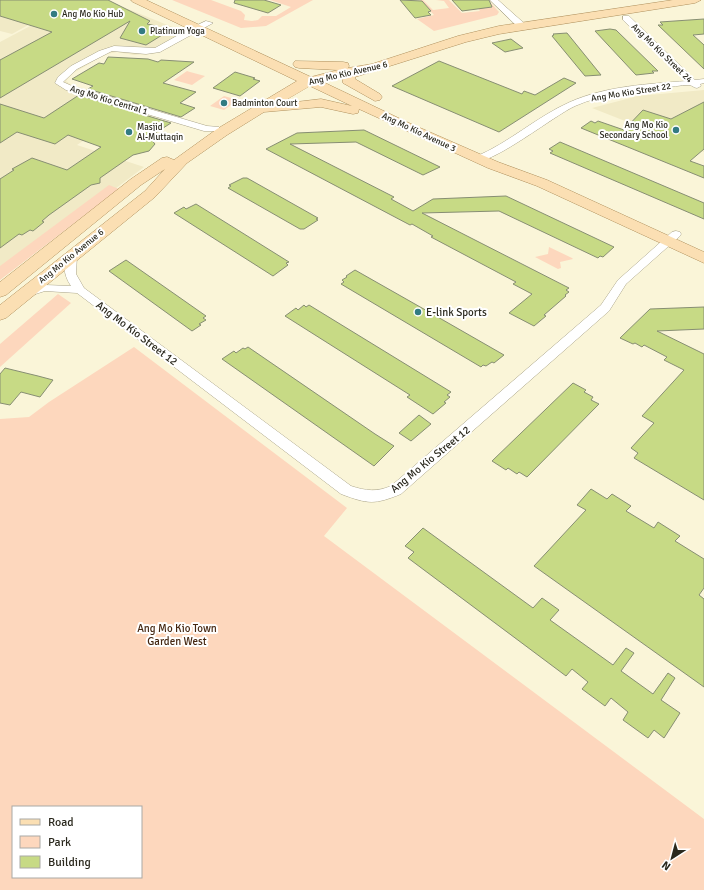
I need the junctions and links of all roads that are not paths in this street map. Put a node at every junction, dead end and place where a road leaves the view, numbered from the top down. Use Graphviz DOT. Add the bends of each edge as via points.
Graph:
graph roads {
  1 [pos="137,0"];
  2 [pos="157,0"];
  3 [pos="494,0"];
  4 [pos="502,0"];
  5 [pos="679,0"];
  6 [pos="695,0"];
  7 [pos="626,18"];
  8 [pos="209,24"];
  9 [pos="523,24"];
  10 [pos="196,28"];
  11 [pos="269,62"];
  12 [pos="343,66"];
  13 [pos="357,71"];
  14 [pos="310,74"];
  15 [pos="700,84"];
  16 [pos="281,85"];
  17 [pos="256,111"];
  18 [pos="392,120"];
  19 [pos="210,131"];
  20 [pos="463,137"];
  21 [pos="502,155"];
  22 [pos="478,159"];
  23 [pos="596,203"];
  24 [pos="672,238"];
  25 [pos="704,246"];
  26 [pos="72,255"];
  27 [pos="704,258"];
  28 [pos="80,290"];
  29 [pos="0,291"];
  30 [pos="26,293"];
  31 [pos="0,314"];
  1 -- 10 [label="main road, Ang Mo Kio Avenue 3"];
  2 -- 8 [label="main road, Ang Mo Kio Avenue 3"];
  3 -- 9 [label="street"];
  4 -- 9 [label="street"];
  5 -- 9 [label="main road, Ang Mo Kio Avenue 6"];
  6 -- 9 [label="main road, Ang Mo Kio Avenue 6"];
  7 -- 15 [label="street, Ang Mo Kio Street 24"];
  8 -- 10 [label="street, Ang Mo Kio Central 1"];
  8 -- 14 [label="main road, Ang Mo Kio Avenue 3"];
  9 -- 12 [label="main road, Ang Mo Kio Avenue 6" via="470,33 386,60"];
  9 -- 13 [label="main road, Ang Mo Kio Avenue 6" via="462,39"];
  10 -- 11 [label="main road, Ang Mo Kio Avenue 3"];
  10 -- 19 [label="street, Ang Mo Kio Central 1" via="155,50 105,50 63,74 59,83"];
  11 -- 14 [label="main road, Ang Mo Kio Avenue 3"];
  11 -- 16 [label="main road" via="285,76 285,82"];
  12 -- 14 [label="main road, Ang Mo Kio Avenue 6"];
  12 -- 14 [label="main road"];
  13 -- 14 [label="main road, Ang Mo Kio Avenue 6"];
  13 -- 14 [label="main road, Ang Mo Kio Avenue 3" via="349,75 348,80 381,100"];
  14 -- 16 [label="main road, Ang Mo Kio Avenue 6"];
  14 -- 17 [label="main road, Ang Mo Kio Avenue 6"];
  14 -- 18 [label="main road, Ang Mo Kio Avenue 3"];
  15 -- 21 [label="street, Ang Mo Kio Street 22" via="594,100"];
  16 -- 19 [label="main road, Ang Mo Kio Avenue 6"];
  17 -- 18 [label="main road" via="321,103 334,104"];
  17 -- 26 [label="main road, Ang Mo Kio Avenue 6" via="182,160 150,194"];
  18 -- 22 [label="main road, Ang Mo Kio Avenue 3"];
  19 -- 29 [label="main road, Ang Mo Kio Avenue 6" via="136,182"];
  20 -- 21 [label="main road, Ang Mo Kio Avenue 3"];
  21 -- 22 [label="street, Ang Mo Kio Street 22"];
  21 -- 23 [label="main road, Ang Mo Kio Avenue 3"];
  22 -- 23 [label="main road, Ang Mo Kio Avenue 3"];
  23 -- 24 [label="main road, Ang Mo Kio Avenue 3"];
  24 -- 25 [label="main road, Ang Mo Kio Avenue 3"];
  24 -- 27 [label="main road, Ang Mo Kio Avenue 3"];
  24 -- 28 [label="street, Ang Mo Kio Street 12" via="622,282 604,308 553,355 433,460 396,490 379,497 346,490"];
  26 -- 28 [label="street, Ang Mo Kio Street 12" via="69,269 73,282"];
  26 -- 30 [label="main road, Ang Mo Kio Avenue 6"];
  28 -- 30 [label="street" via="45,288"];
  30 -- 31 [label="main road, Ang Mo Kio Avenue 6"];
}
